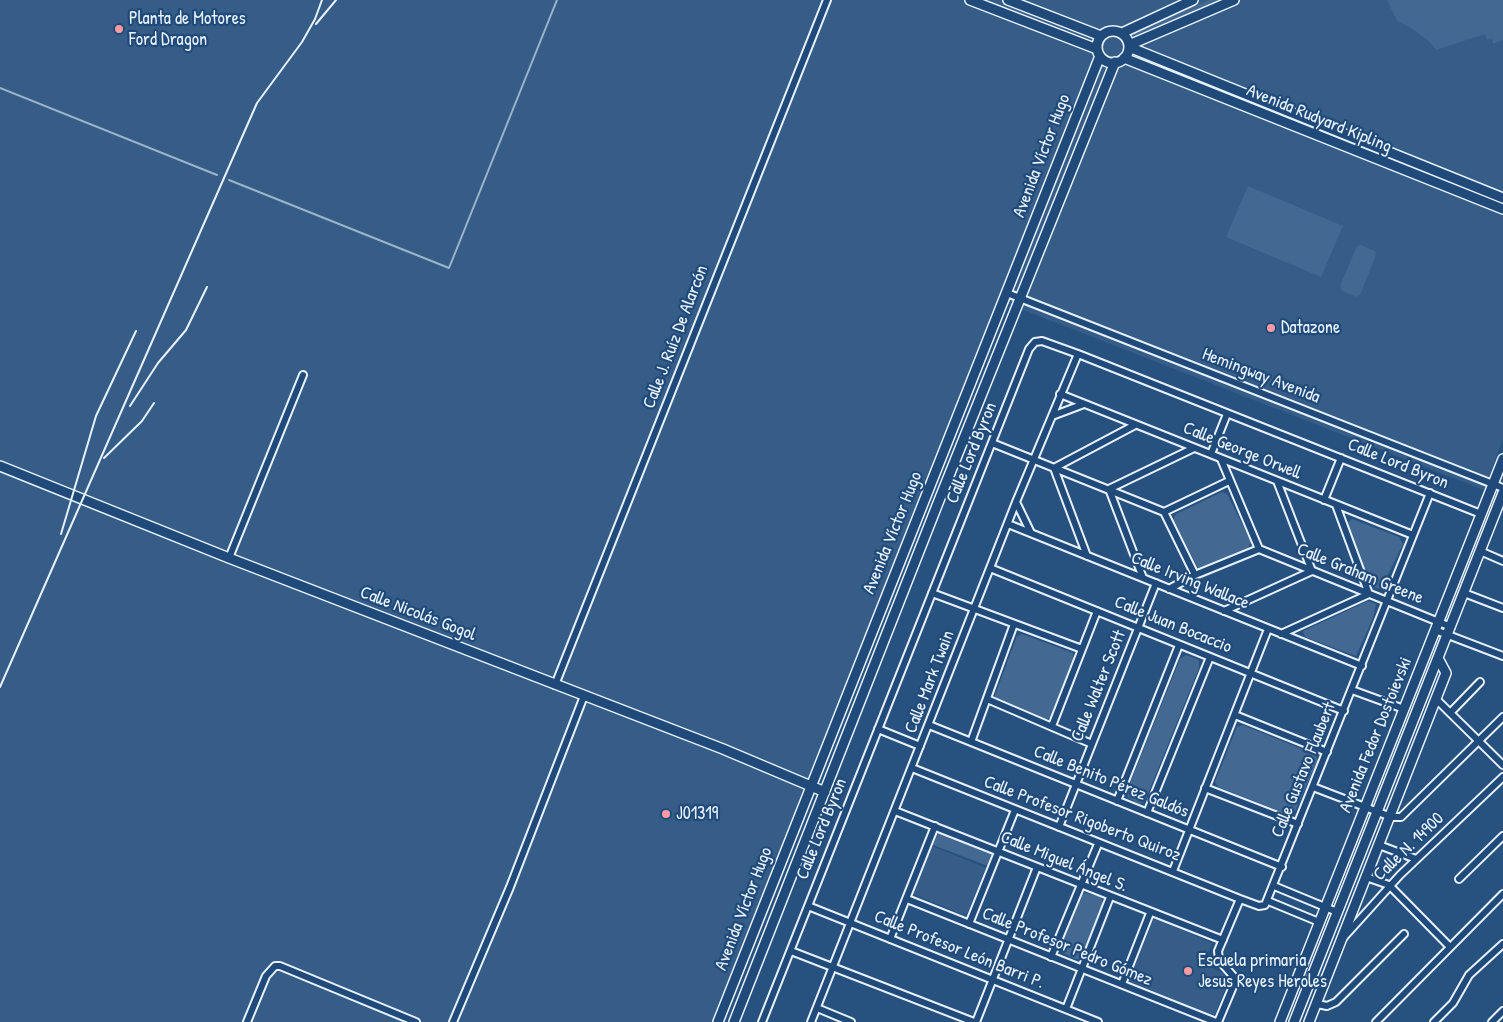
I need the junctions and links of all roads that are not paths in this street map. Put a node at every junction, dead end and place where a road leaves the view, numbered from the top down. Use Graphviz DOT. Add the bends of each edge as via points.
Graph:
graph roads {
  1 [pos="826,0"];
  2 [pos="970,0"];
  3 [pos="1008,0"];
  4 [pos="1193,0"];
  5 [pos="1234,0"];
  6 [pos="1122,34"];
  7 [pos="1101,36"];
  8 [pos="1129,46"];
  9 [pos="1099,53"];
  10 [pos="1119,60"];
  11 [pos="1503,198"];
  12 [pos="1503,209"];
  13 [pos="1037,212"];
  14 [pos="1053,217"];
  15 [pos="1007,293"];
  16 [pos="1020,298"];
  17 [pos="1078,354"];
  18 [pos="303,375"];
  19 [pos="1060,394"];
  20 [pos="1084,404"];
  21 [pos="1227,414"];
  22 [pos="1052,416"];
  23 [pos="1136,425"];
  24 [pos="992,443"];
  25 [pos="1194,448"];
  26 [pos="1210,454"];
  27 [pos="1340,458"];
  28 [pos="1221,459"];
  29 [pos="1503,459"];
  30 [pos="1034,460"];
  31 [pos="0,466"];
  32 [pos="1054,468"];
  33 [pos="1229,481"];
  34 [pos="1277,481"];
  35 [pos="1493,485"];
  36 [pos="1503,488"];
  37 [pos="1109,489"];
  38 [pos="1430,493"];
  39 [pos="1503,493"];
  40 [pos="1324,500"];
  41 [pos="1016,502"];
  42 [pos="1336,505"];
  43 [pos="1500,511"];
  44 [pos="1164,512"];
  45 [pos="1482,514"];
  46 [pos="1008,524"];
  47 [pos="1031,533"];
  48 [pos="1413,535"];
  49 [pos="1259,549"];
  50 [pos="1480,552"];
  51 [pos="1087,556"];
  52 [pos="228,558"];
  53 [pos="1503,561"];
  54 [pos="990,568"];
  55 [pos="1312,571"];
  56 [pos="1195,576"];
  57 [pos="1143,578"];
  58 [pos="1156,584"];
  59 [pos="1170,589"];
  60 [pos="932,593"];
  61 [pos="1464,593"];
  62 [pos="1369,594"];
  63 [pos="1388,602"];
  64 [pos="1503,608"];
  65 [pos="974,609"];
  66 [pos="1097,611"];
  67 [pos="1224,611"];
  68 [pos="1014,624"];
  69 [pos="1437,626"];
  70 [pos="1138,628"];
  71 [pos="1268,629"];
  72 [pos="1449,631"];
  73 [pos="1281,634"];
  74 [pos="1179,645"];
  75 [pos="1082,649"];
  76 [pos="1503,656"];
  77 [pos="1210,657"];
  78 [pos="1438,658"];
  79 [pos="1362,666"];
  80 [pos="1252,672"];
  81 [pos="1480,682"];
  82 [pos="555,684"];
  83 [pos="1352,690"];
  84 [pos="584,696"];
  85 [pos="987,699"];
  86 [pos="1436,699"];
  87 [pos="1404,709"];
  88 [pos="1344,711"];
  89 [pos="1450,713"];
  90 [pos="1235,714"];
  91 [pos="1503,717"];
  92 [pos="929,725"];
  93 [pos="1052,726"];
  94 [pos="878,730"];
  95 [pos="1479,741"];
  96 [pos="971,742"];
  97 [pos="1092,744"];
  98 [pos="920,746"];
  99 [pos="1327,752"];
  100 [pos="1503,765"];
  101 [pos="912,768"];
  102 [pos="1503,777"];
  103 [pos="810,785"];
  104 [pos="1076,785"];
  105 [pos="1313,787"];
  106 [pos="1205,788"];
  107 [pos="825,792"];
  108 [pos="1117,801"];
  109 [pos="1365,807"];
  110 [pos="1015,810"];
  111 [pos="895,811"];
  112 [pos="1377,811"];
  113 [pos="1147,812"];
  114 [pos="1390,817"];
  115 [pos="1298,824"];
  116 [pos="936,826"];
  117 [pos="1059,827"];
  118 [pos="1188,829"];
  119 [pos="1503,836"];
  120 [pos="1098,844"];
  121 [pos="1379,846"];
  122 [pos="998,851"];
  123 [pos="1416,859"];
  124 [pos="1037,867"];
  125 [pos="1282,867"];
  126 [pos="1173,871"];
  127 [pos="1366,877"];
  128 [pos="1459,879"];
  129 [pos="1081,885"];
  130 [pos="1274,886"];
  131 [pos="1389,886"];
  132 [pos="1503,894"];
  133 [pos="1110,897"];
  134 [pos="907,899"];
  135 [pos="1240,900"];
  136 [pos="1268,901"];
  137 [pos="808,906"];
  138 [pos="1325,907"];
  139 [pos="1337,912"];
  140 [pos="1150,913"];
  141 [pos="1319,922"];
  142 [pos="851,923"];
  143 [pos="968,924"];
  144 [pos="1404,934"];
  145 [pos="890,939"];
  146 [pos="1008,940"];
  147 [pos="1223,940"];
  148 [pos="1339,942"];
  149 [pos="1503,944"];
  150 [pos="1450,947"];
  151 [pos="791,951"];
  152 [pos="1051,957"];
  153 [pos="833,968"];
  154 [pos="1082,969"];
  155 [pos="993,980"];
  156 [pos="1122,984"];
  157 [pos="1317,1004"];
  158 [pos="817,1008"];
  159 [pos="1066,1009"];
  160 [pos="1503,1011"];
  161 [pos="247,1022"];
  162 [pos="416,1022"];
  163 [pos="453,1022"];
  164 [pos="718,1022"];
  165 [pos="734,1022"];
  166 [pos="762,1022"];
  167 [pos="811,1022"];
  168 [pos="851,1022"];
  169 [pos="975,1022"];
  170 [pos="1098,1022"];
  171 [pos="1217,1022"];
  172 [pos="1280,1022"];
  173 [pos="1294,1022"];
  174 [pos="1309,1022"];
  175 [pos="1376,1022"];
  176 [pos="1434,1022"];
  177 [pos="1492,1022"];
  1 -- 82 [label="street, Calle J. Ruíz De Alarcón"];
  2 -- 9 [label="street"];
  3 -- 7 [label="street"];
  4 -- 6 [label="street"];
  5 -- 8 [label="street"];
  6 -- 7 [label="street" via="1112,31"];
  6 -- 8 [label="street"];
  7 -- 9 [label="street"];
  8 -- 10 [label="street"];
  8 -- 11 [label="street, Avenida Rudyard Kipling"];
  9 -- 10 [label="street" via="1107,61"];
  9 -- 13 [label="street, Avenida Víctor Hugo"];
  10 -- 12 [label="street, Avenida Rudyard Kipling"];
  10 -- 14 [label="street, Avenida Víctor Hugo"];
  13 -- 14 [label="street"];
  13 -- 15 [label="street, Avenida Víctor Hugo"];
  14 -- 16 [label="street, Avenida Víctor Hugo"];
  15 -- 16 [label="street, Hemingway Avenida"];
  15 -- 103 [label="street, Avenida Víctor Hugo"];
  16 -- 35 [label="street, Hemingway Avenida"];
  16 -- 107 [label="street, Avenida Víctor Hugo"];
  17 -- 19 [label="street, Calle Mark Twain"];
  17 -- 21 [label="street, Calle Lord Byron"];
  17 -- 24 [label="street, Calle Lord Byron" via="1042,341 1031,345"];
  18 -- 52 [label="street"];
  19 -- 20 [label="street, Calle George Orwell"];
  19 -- 22 [label="street, Calle Mark Twain"];
  20 -- 22 [label="street"];
  20 -- 23 [label="street, Calle George Orwell"];
  21 -- 26 [label="street"];
  21 -- 27 [label="street, Calle Lord Byron"];
  22 -- 30 [label="street, Calle Mark Twain"];
  23 -- 25 [label="street, Calle George Orwell"];
  23 -- 32 [label="street"];
  24 -- 30 [label="street"];
  24 -- 60 [label="street, Calle Lord Byron"];
  25 -- 26 [label="street, Calle George Orwell"];
  25 -- 37 [label="street"];
  26 -- 28 [label="street, Calle George Orwell"];
  27 -- 38 [label="street, Calle Lord Byron"];
  27 -- 40 [label="street"];
  28 -- 33 [label="street"];
  28 -- 34 [label="street, Calle George Orwell"];
  29 -- 35 [label="street, Avenida Fedor Dostoievski"];
  30 -- 32 [label="street"];
  30 -- 41 [label="street, Calle Mark Twain"];
  31 -- 52 [label="street, Calle Nicolás Gogol"];
  32 -- 37 [label="street"];
  32 -- 51 [label="street"];
  33 -- 44 [label="street"];
  33 -- 49 [label="street"];
  34 -- 40 [label="street, Calle George Orwell"];
  34 -- 55 [label="street"];
  35 -- 36 [label="street, Hemingway Avenida"];
  35 -- 45 [label="street, Avenida Fedor Dostoievski"];
  37 -- 44 [label="street"];
  37 -- 57 [label="street"];
  38 -- 45 [label="street, Calle Lord Byron"];
  38 -- 48 [label="street, Calle Gustavo Flaubert"];
  39 -- 43 [label="street, Avenida Fedor Dostoievski"];
  40 -- 42 [label="street, Calle George Orwell"];
  41 -- 46 [label="street, Calle Mark Twain"];
  41 -- 47 [label="street"];
  42 -- 48 [label="street, Calle George Orwell"];
  42 -- 62 [label="street"];
  43 -- 50 [label="street, Avenida Fedor Dostoievski"];
  44 -- 56 [label="street"];
  45 -- 69 [label="street, Avenida Fedor Dostoievski"];
  46 -- 47 [label="street, Calle Irving Wallace"];
  46 -- 54 [label="street, Calle Mark Twain"];
  47 -- 51 [label="street, Calle Irving Wallace"];
  48 -- 63 [label="street, Calle Gustavo Flaubert"];
  49 -- 55 [label="street, Calle Graham Greene"];
  49 -- 56 [label="street"];
  50 -- 53 [label="street"];
  50 -- 61 [label="street, Avenida Fedor Dostoievski"];
  51 -- 57 [label="street, Calle Irving Wallace"];
  52 -- 82 [label="street, Calle Nicolás Gogol"];
  54 -- 65 [label="street, Calle Mark Twain"];
  54 -- 66 [label="street, Calle Juan Bocaccio"];
  55 -- 62 [label="street, Calle Graham Greene"];
  55 -- 67 [label="street"];
  56 -- 59 [label="street"];
  57 -- 58 [label="street, Calle Irving Wallace"];
  58 -- 59 [label="street, Calle Irving Wallace"];
  58 -- 70 [label="street, Calle Walter Scott"];
  59 -- 67 [label="street, Calle Irving Wallace"];
  60 -- 65 [label="street"];
  60 -- 94 [label="street, Calle Lord Byron"];
  61 -- 64 [label="street"];
  61 -- 72 [label="street, Avenida Fedor Dostoievski"];
  62 -- 63 [label="street, Calle Graham Greene"];
  62 -- 73 [label="street"];
  63 -- 69 [label="street, Calle Graham Greene"];
  63 -- 79 [label="street, Calle Gustavo Flaubert"];
  65 -- 68 [label="street"];
  65 -- 92 [label="street, Calle Mark Twain"];
  66 -- 70 [label="street, Calle Juan Bocaccio"];
  66 -- 75 [label="street"];
  67 -- 71 [label="street, Calle Irving Wallace"];
  68 -- 75 [label="street"];
  68 -- 85 [label="street"];
  69 -- 72 [label="street, Calle Graham Greene"];
  69 -- 87 [label="street, Avenida Fedor Dostoievski"];
  70 -- 74 [label="street, Calle Juan Bocaccio"];
  70 -- 97 [label="street, Calle Walter Scott"];
  71 -- 73 [label="street, Calle Irving Wallace"];
  71 -- 80 [label="street"];
  72 -- 76 [label="street, Calle Graham Greene"];
  72 -- 78 [label="street, Avenida Fedor Dostoievski"];
  73 -- 79 [label="street, Calle Irving Wallace"];
  74 -- 77 [label="street, Calle Juan Bocaccio"];
  74 -- 108 [label="street"];
  75 -- 93 [label="street"];
  77 -- 80 [label="street, Calle Juan Bocaccio"];
  77 -- 113 [label="street"];
  78 -- 86 [label="street" via="1446,673"];
  78 -- 112 [label="street, Avenida Fedor Dostoievski"];
  79 -- 83 [label="street, Calle Gustavo Flaubert"];
  80 -- 88 [label="street, Calle Juan Bocaccio"];
  80 -- 90 [label="street"];
  81 -- 89 [label="street"];
  82 -- 84 [label="street, Calle Nicolás Gogol"];
  83 -- 87 [label="street"];
  83 -- 88 [label="street, Calle Gustavo Flaubert"];
  84 -- 103 [label="street, Calle Nicolás Gogol"];
  84 -- 163 [label="street" via="510,887"];
  85 -- 93 [label="street"];
  85 -- 96 [label="street"];
  86 -- 89 [label="street"];
  86 -- 114 [label="street"];
  87 -- 109 [label="street, Avenida Fedor Dostoievski"];
  88 -- 99 [label="street, Calle Gustavo Flaubert"];
  89 -- 95 [label="street"];
  90 -- 99 [label="street"];
  90 -- 106 [label="street"];
  91 -- 95 [label="street"];
  92 -- 96 [label="street, Calle Benito Pérez Galdós"];
  92 -- 98 [label="street, Calle Mark Twain"];
  93 -- 97 [label="street"];
  94 -- 98 [label="street"];
  94 -- 137 [label="street, Calle Lord Byron"];
  95 -- 100 [label="street"];
  95 -- 114 [label="street" via="1407,814"];
  96 -- 104 [label="street, Calle Benito Pérez Galdós"];
  97 -- 104 [label="street, Calle Walter Scott"];
  98 -- 101 [label="street, Calle Mark Twain"];
  99 -- 105 [label="street, Calle Gustavo Flaubert"];
  101 -- 110 [label="street, Calle Profesor Rigoberto Quiroz"];
  101 -- 111 [label="street, Calle Mark Twain"];
  102 -- 123 [label="street, Calle N. 14900"];
  103 -- 107 [label="street, Calle Nicolás Gogol"];
  103 -- 164 [label="street, Avenida Víctor Hugo"];
  104 -- 108 [label="street, Calle Benito Pérez Galdós"];
  104 -- 117 [label="street, Calle Walter Scott"];
  105 -- 109 [label="street"];
  105 -- 115 [label="street, Calle Gustavo Flaubert"];
  106 -- 115 [label="street"];
  106 -- 118 [label="street"];
  107 -- 165 [label="street, Avenida Víctor Hugo"];
  108 -- 113 [label="street, Calle Benito Pérez Galdós"];
  109 -- 112 [label="street"];
  109 -- 138 [label="street, Avenida Fedor Dostoievski"];
  110 -- 117 [label="street, Calle Profesor Rigoberto Quiroz"];
  110 -- 122 [label="street"];
  111 -- 116 [label="street, Calle Miguel Ángel S."];
  111 -- 142 [label="street, Calle Mark Twain"];
  112 -- 114 [label="street"];
  112 -- 139 [label="street, Avenida Fedor Dostoievski"];
  113 -- 118 [label="street, Calle Benito Pérez Galdós"];
  114 -- 121 [label="street"];
  115 -- 125 [label="street, Calle Gustavo Flaubert"];
  116 -- 122 [label="street, Calle Miguel Ángel S."];
  116 -- 134 [label="street"];
  117 -- 120 [label="street, Calle Profesor Rigoberto Quiroz"];
  118 -- 125 [label="street, Calle Benito Pérez Galdós"];
  118 -- 126 [label="street"];
  119 -- 128 [label="street"];
  120 -- 126 [label="street, Calle Profesor Rigoberto Quiroz"];
  120 -- 129 [label="street"];
  121 -- 123 [label="street"];
  121 -- 127 [label="street"];
  122 -- 124 [label="street, Calle Miguel Ángel S."];
  122 -- 143 [label="street"];
  123 -- 131 [label="street, Calle N. 14900"];
  124 -- 129 [label="street, Calle Miguel Ángel S."];
  124 -- 146 [label="street"];
  125 -- 130 [label="street, Calle Gustavo Flaubert"];
  126 -- 135 [label="street, Calle Profesor Rigoberto Quiroz"];
  127 -- 131 [label="street"];
  127 -- 148 [label="street"];
  129 -- 133 [label="street, Calle Miguel Ángel S."];
  129 -- 152 [label="street"];
  130 -- 136 [label="street, Calle Gustavo Flaubert"];
  130 -- 138 [label="street"];
  131 -- 148 [label="street, Calle N. 14900"];
  131 -- 150 [label="street"];
  132 -- 150 [label="street"];
  133 -- 140 [label="street, Calle Miguel Ángel S."];
  133 -- 154 [label="street"];
  134 -- 143 [label="street, Calle Profesor Pedro Gómez"];
  134 -- 145 [label="street"];
  135 -- 136 [label="street" via="1262,906"];
  135 -- 147 [label="street"];
  136 -- 141 [label="street"];
  137 -- 142 [label="street, Calle Profesor León Barri P."];
  137 -- 151 [label="street, Calle Lord Byron"];
  138 -- 139 [label="street"];
  138 -- 141 [label="street, Avenida Fedor Dostoievski"];
  139 -- 173 [label="street, Avenida Fedor Dostoievski"];
  140 -- 147 [label="street, Calle Miguel Ángel S."];
  140 -- 156 [label="street"];
  141 -- 172 [label="street, Avenida Fedor Dostoievski"];
  142 -- 145 [label="street, Calle Profesor León Barri P."];
  142 -- 153 [label="street, Calle Mark Twain"];
  143 -- 146 [label="street, Calle Profesor Pedro Gómez"];
  144 -- 157 [label="street" via="1336,1002 1327,1006"];
  145 -- 155 [label="street, Calle Profesor León Barri P."];
  146 -- 152 [label="street, Calle Profesor Pedro Gómez"];
  146 -- 155 [label="street"];
  147 -- 171 [label="street" via="1217,956 1232,973 1234,984"];
  148 -- 157 [label="street"];
  149 -- 176 [label="street" via="1469,976 1453,1003"];
  150 -- 175 [label="street"];
  151 -- 153 [label="street"];
  151 -- 166 [label="street, Calle Lord Byron"];
  152 -- 154 [label="street, Calle Profesor Pedro Gómez"];
  153 -- 158 [label="street, Calle Mark Twain"];
  153 -- 169 [label="street"];
  154 -- 156 [label="street, Calle Profesor Pedro Gómez"];
  154 -- 159 [label="street"];
  155 -- 159 [label="street, Calle Profesor León Barri P."];
  155 -- 169 [label="street"];
  156 -- 171 [label="street, Calle Profesor Pedro Gómez"];
  157 -- 174 [label="street"];
  158 -- 167 [label="street, Calle Mark Twain"];
  158 -- 168 [label="street"];
  159 -- 170 [label="street, Calle Profesor León Barri P."];
  160 -- 177 [label="street"];
  161 -- 162 [label="street" via="266,976 275,966 280,966"];
}
